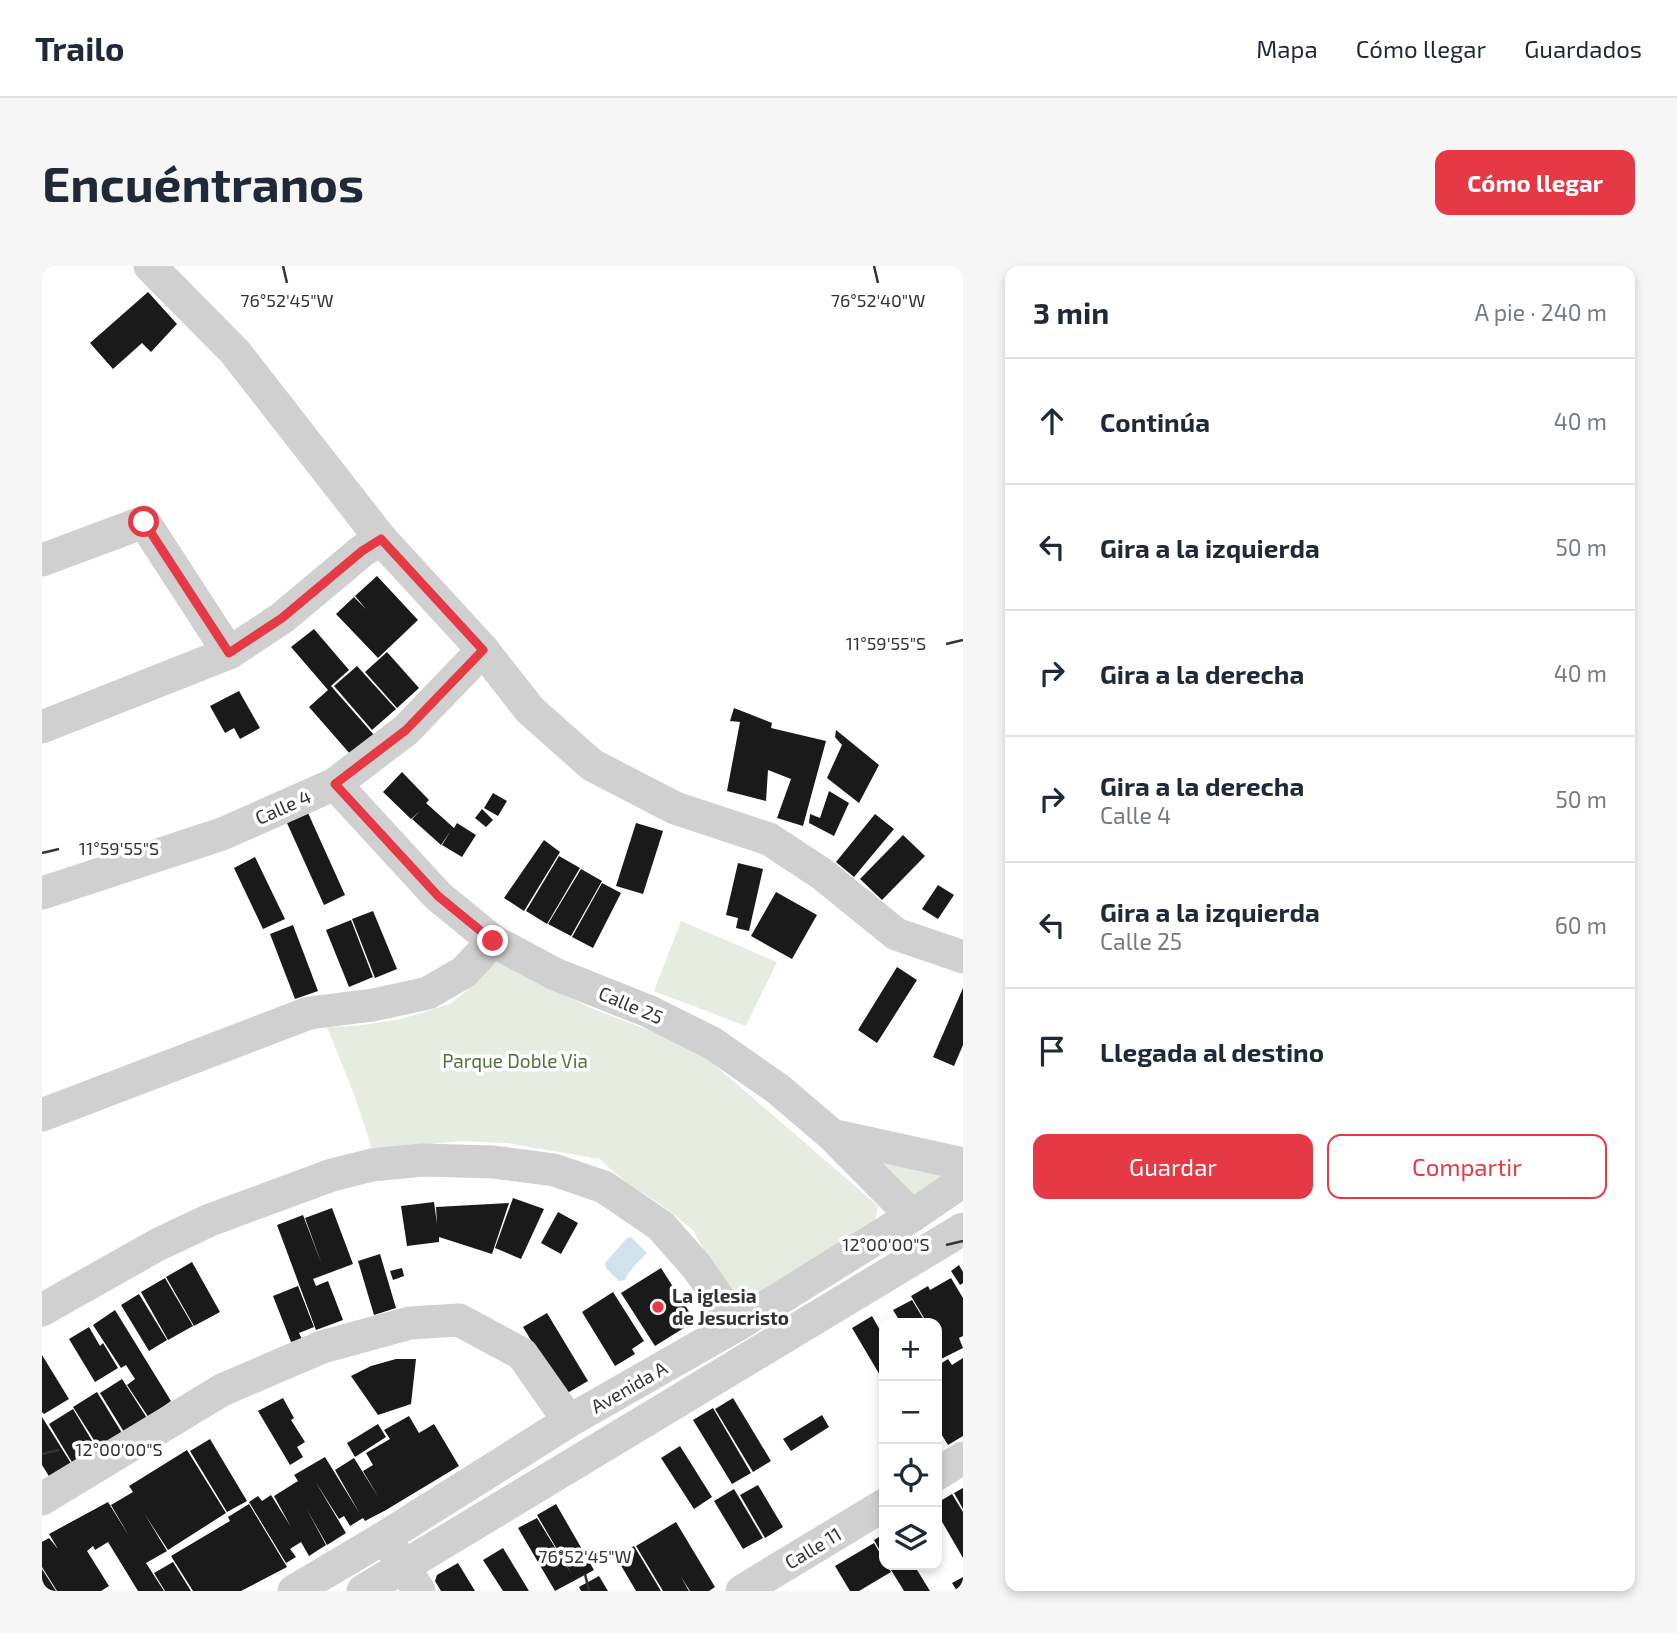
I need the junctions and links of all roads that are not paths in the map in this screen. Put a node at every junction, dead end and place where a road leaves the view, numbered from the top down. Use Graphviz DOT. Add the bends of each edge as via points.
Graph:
graph roads {
  1 [pos="150,266"];
  2 [pos="381,539"];
  3 [pos="42,560"];
  4 [pos="483,650"];
  5 [pos="229,653"];
  6 [pos="42,727"];
  7 [pos="335,784"];
  8 [pos="42,893"];
  9 [pos="493,941"];
  10 [pos="963,957"];
  11 [pos="42,1115"];
  12 [pos="832,1135"];
  13 [pos="963,1164"];
  14 [pos="963,1181"];
  15 [pos="912,1216"];
  16 [pos="963,1230"];
  17 [pos="42,1310"];
  18 [pos="737,1325"];
  19 [pos="569,1421"];
  20 [pos="963,1458"];
  21 [pos="942,1471"];
  22 [pos="42,1499"];
  23 [pos="881,1507"];
  24 [pos="385,1537"];
  25 [pos="412,1578"];
  26 [pos="294,1591"];
  27 [pos="363,1591"];
  28 [pos="742,1591"];
  1 -- 2 [label="street" via="235,352"];
  2 -- 4 [label="street"];
  2 -- 5 [label="street" via="282,618"];
  3 -- 5 [label="street" via="144,522"];
  4 -- 7 [label="street, Calle 4" via="406,730"];
  4 -- 10 [label="street" via="530,710 592,765 675,808 769,839 822,874 896,934"];
  5 -- 6 [label="street"];
  7 -- 8 [label="street, Calle 4" via="222,834"];
  7 -- 9 [label="street, Calle 25" via="438,896"];
  9 -- 11 [label="street" via="464,972 428,993 309,1013"];
  9 -- 12 [label="street, Calle 25" via="555,974 648,1011 712,1043 778,1089"];
  12 -- 13 [label="street, Calle 25"];
  12 -- 15 [label="street"];
  14 -- 15 [label="street, Avenida A"];
  15 -- 18 [label="street, Avenida A"];
  16 -- 25 [label="street, Avenida A"];
  17 -- 18 [label="street" via="157,1245 332,1175 423,1160 479,1161 554,1170 604,1187 661,1226 697,1267"];
  18 -- 19 [label="street, Avenida A"];
  19 -- 22 [label="street" via="522,1354 459,1320 410,1323 322,1348 222,1390"];
  19 -- 24 [label="street, Avenida A"];
  20 -- 21 [label="street"];
  23 -- 28 [label="street, Calle 11"];
  24 -- 25 [label="street"];
  24 -- 26 [label="street, Avenida A"];
  25 -- 27 [label="street, Avenida A"];
}
